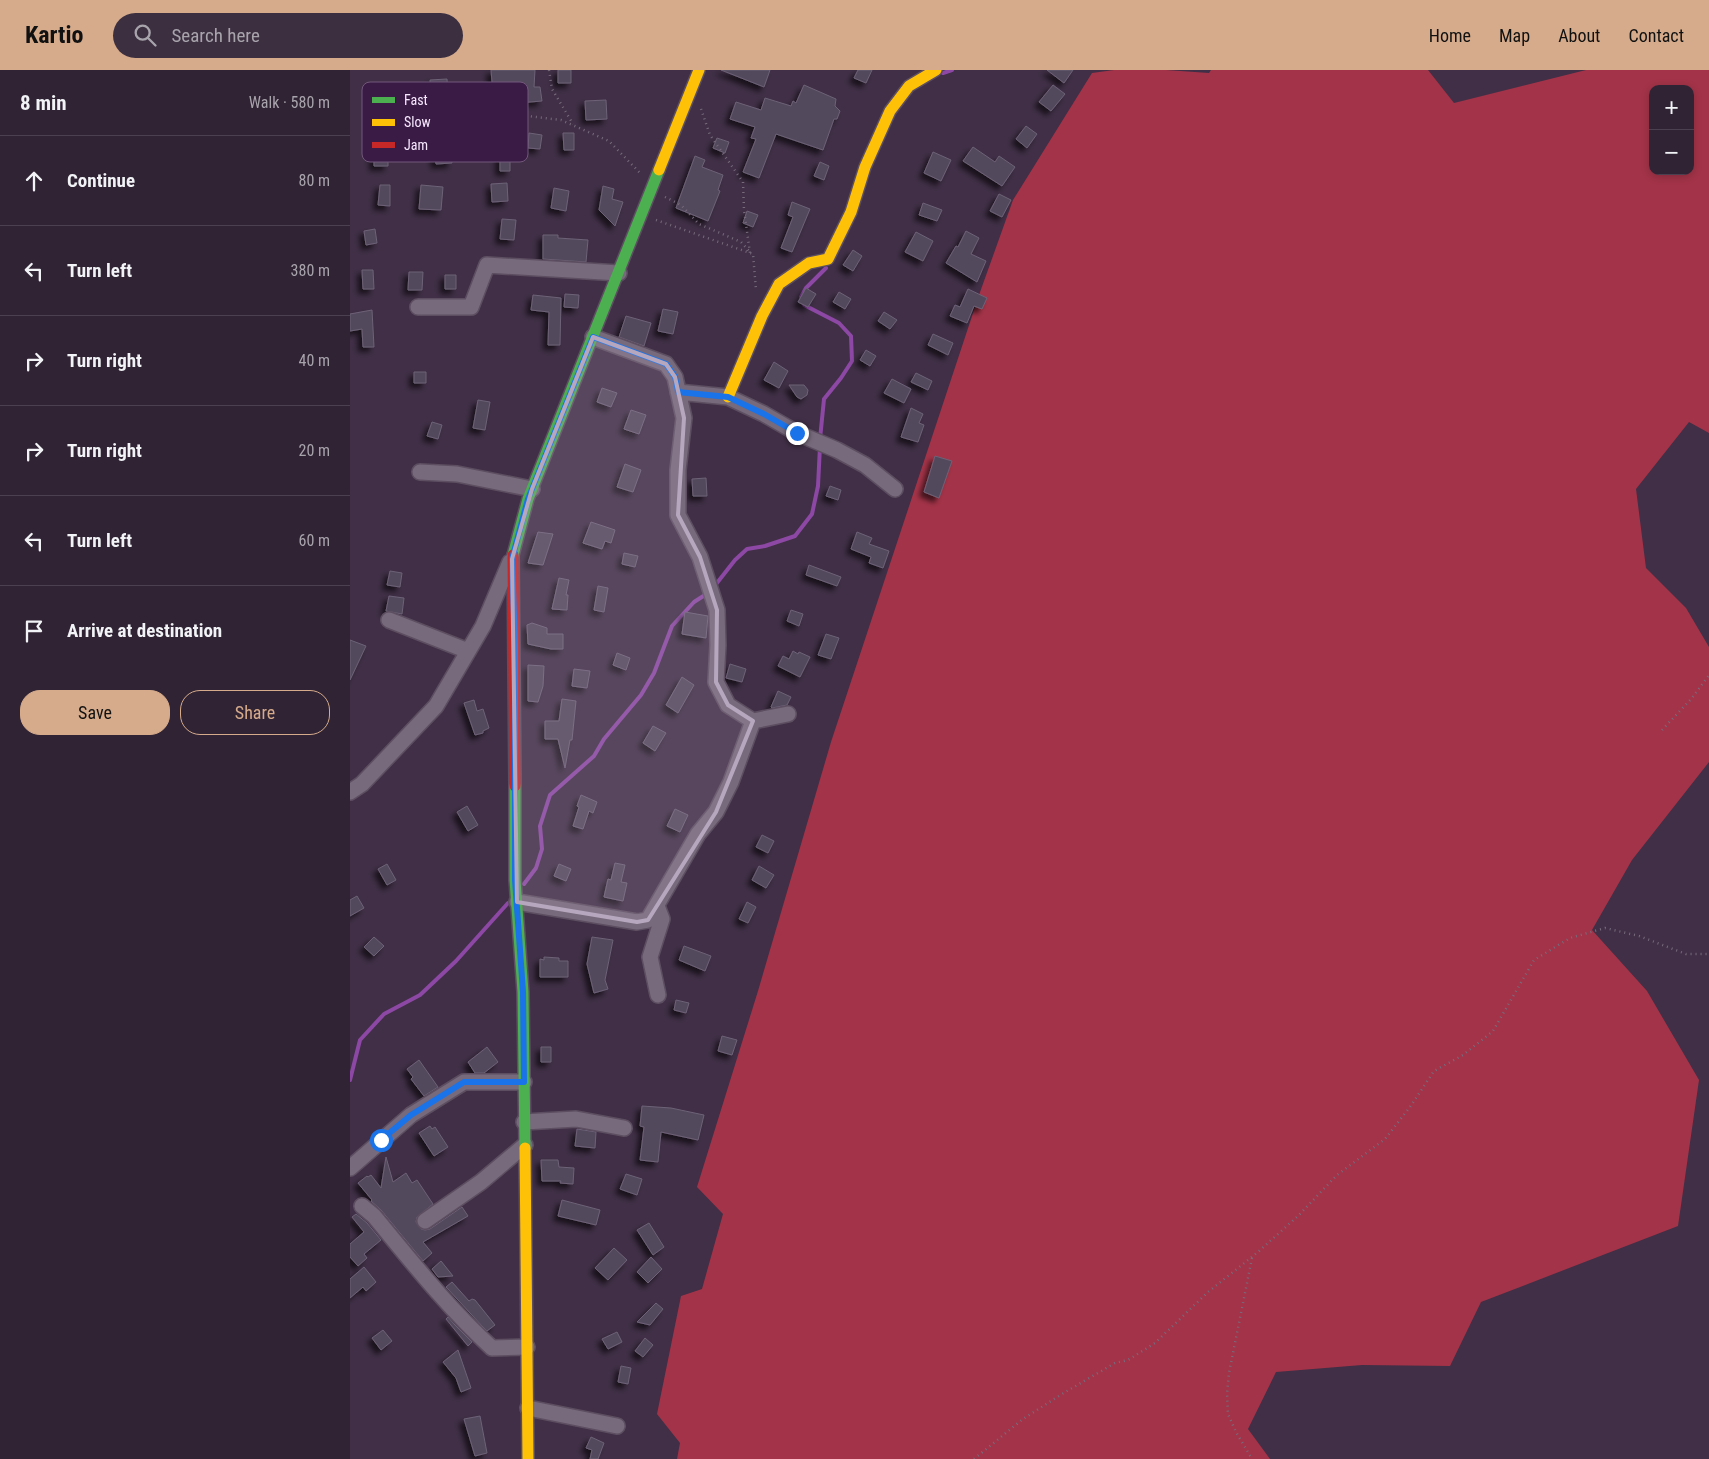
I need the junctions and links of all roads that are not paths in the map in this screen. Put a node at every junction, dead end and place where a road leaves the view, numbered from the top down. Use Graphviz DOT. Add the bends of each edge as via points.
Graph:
graph roads {
  1 [pos="699,70"];
  2 [pos="936,70"];
  3 [pos="619,273"];
  4 [pos="418,307"];
  5 [pos="593,337"];
  6 [pos="678,392"];
  7 [pos="728,397"];
  8 [pos="420,472"];
  9 [pos="532,489"];
  10 [pos="895,489"];
  11 [pos="512,559"];
  12 [pos="389,620"];
  13 [pos="468,651"];
  14 [pos="788,714"];
  15 [pos="753,722"];
  16 [pos="350,792"];
  17 [pos="517,902"];
  18 [pos="657,906"];
  19 [pos="658,995"];
  20 [pos="524,1082"];
  21 [pos="524,1122"];
  22 [pos="624,1128"];
  23 [pos="524,1145"];
  24 [pos="350,1168"];
  25 [pos="362,1206"];
  26 [pos="425,1221"];
  27 [pos="527,1347"];
  28 [pos="528,1408"];
  29 [pos="617,1426"];
  30 [pos="528,1459"];
  1 -- 3 [label="street"];
  2 -- 7 [label="street" via="909,86 890,111 865,167 851,212 828,259 809,263 779,284"];
  3 -- 4 [label="street" via="487,265 471,307"];
  3 -- 5 [label="street"];
  5 -- 6 [label="street" via="666,364 675,377"];
  5 -- 9 [label="street"];
  6 -- 7 [label="street"];
  6 -- 15 [label="street" via="684,418 678,470 678,515 700,557 717,610 716,682 728,705"];
  7 -- 10 [label="street" via="865,465"];
  8 -- 9 [label="street" via="457,474"];
  9 -- 11 [label="street"];
  11 -- 13 [label="street" via="483,626"];
  11 -- 17 [label="street"];
  12 -- 13 [label="street"];
  13 -- 16 [label="street" via="436,706 362,784"];
  14 -- 15 [label="street"];
  15 -- 18 [label="street" via="716,812 698,834"];
  17 -- 18 [label="street" via="637,922 648,920"];
  17 -- 20 [label="street"];
  18 -- 19 [label="street" via="662,919 650,957"];
  20 -- 21 [label="street"];
  20 -- 24 [label="street" via="464,1082 411,1115"];
  21 -- 22 [label="street" via="576,1119"];
  21 -- 23 [label="street"];
  23 -- 26 [label="street" via="481,1182"];
  23 -- 27 [label="street"];
  25 -- 27 [label="street" via="374,1216 440,1297 492,1348"];
  27 -- 28 [label="street"];
  28 -- 29 [label="street"];
  28 -- 30 [label="street"];
}
